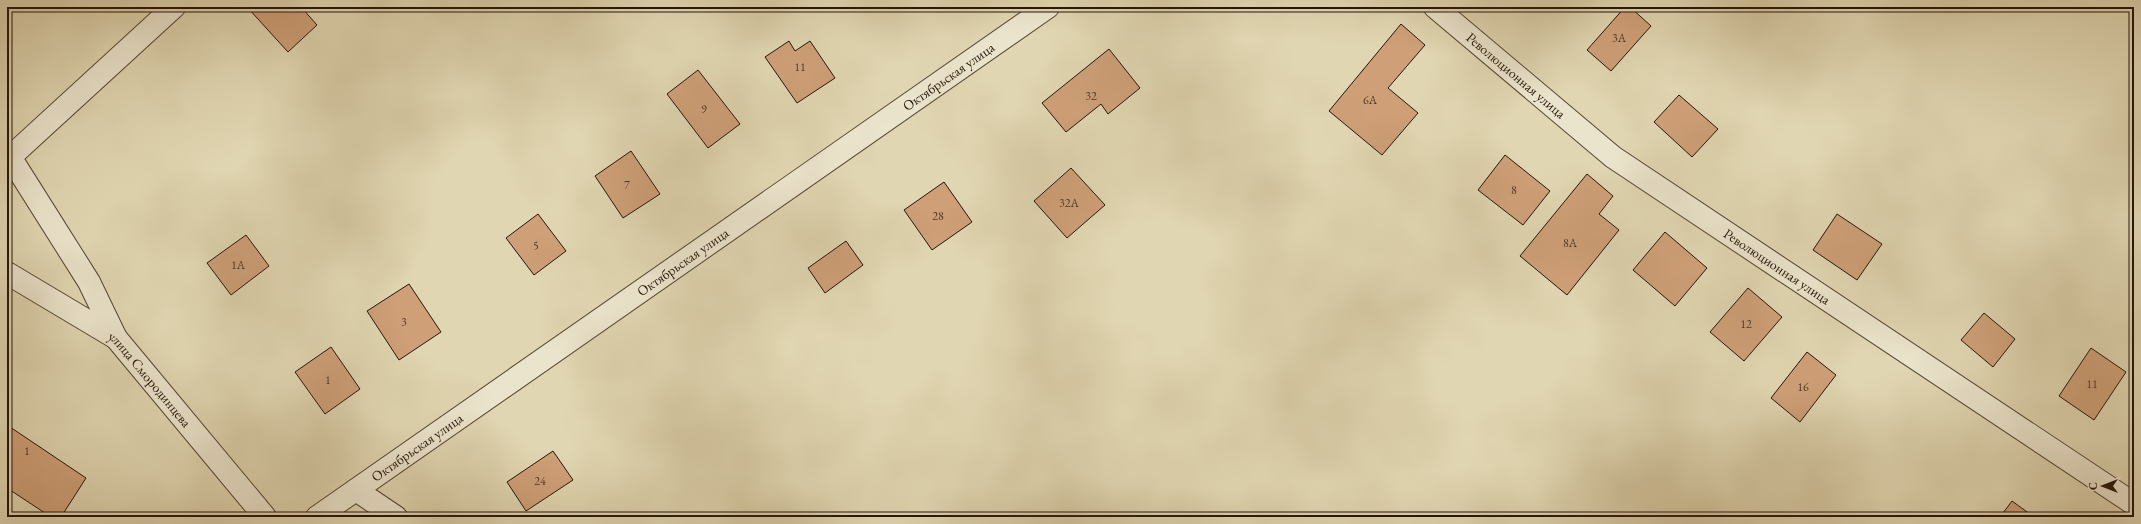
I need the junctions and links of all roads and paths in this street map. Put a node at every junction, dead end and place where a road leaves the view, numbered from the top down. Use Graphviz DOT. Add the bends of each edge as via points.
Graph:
graph roads {
  1 [pos="174,7"];
  2 [pos="1048,7"];
  3 [pos="1435,7"];
  4 [pos="8,156"];
  5 [pos="7,273"];
  6 [pos="116,338"];
  7 [pos="356,490"];
  8 [pos="2134,504"];
  9 [pos="265,517"];
  10 [pos="317,517"];
  11 [pos="396,517"];
  1 -- 4 [label="street"];
  2 -- 7 [label="street, Октябрьская улица"];
  3 -- 8 [label="street, Революционная улица" via="1613,158"];
  4 -- 6 [label="street" via="89,282"];
  5 -- 6 [label="street, улица Смородинцева"];
  6 -- 9 [label="street, улица Смородинцева"];
  7 -- 10 [label="street, Октябрьская улица"];
  7 -- 11 [label="street"];
}
